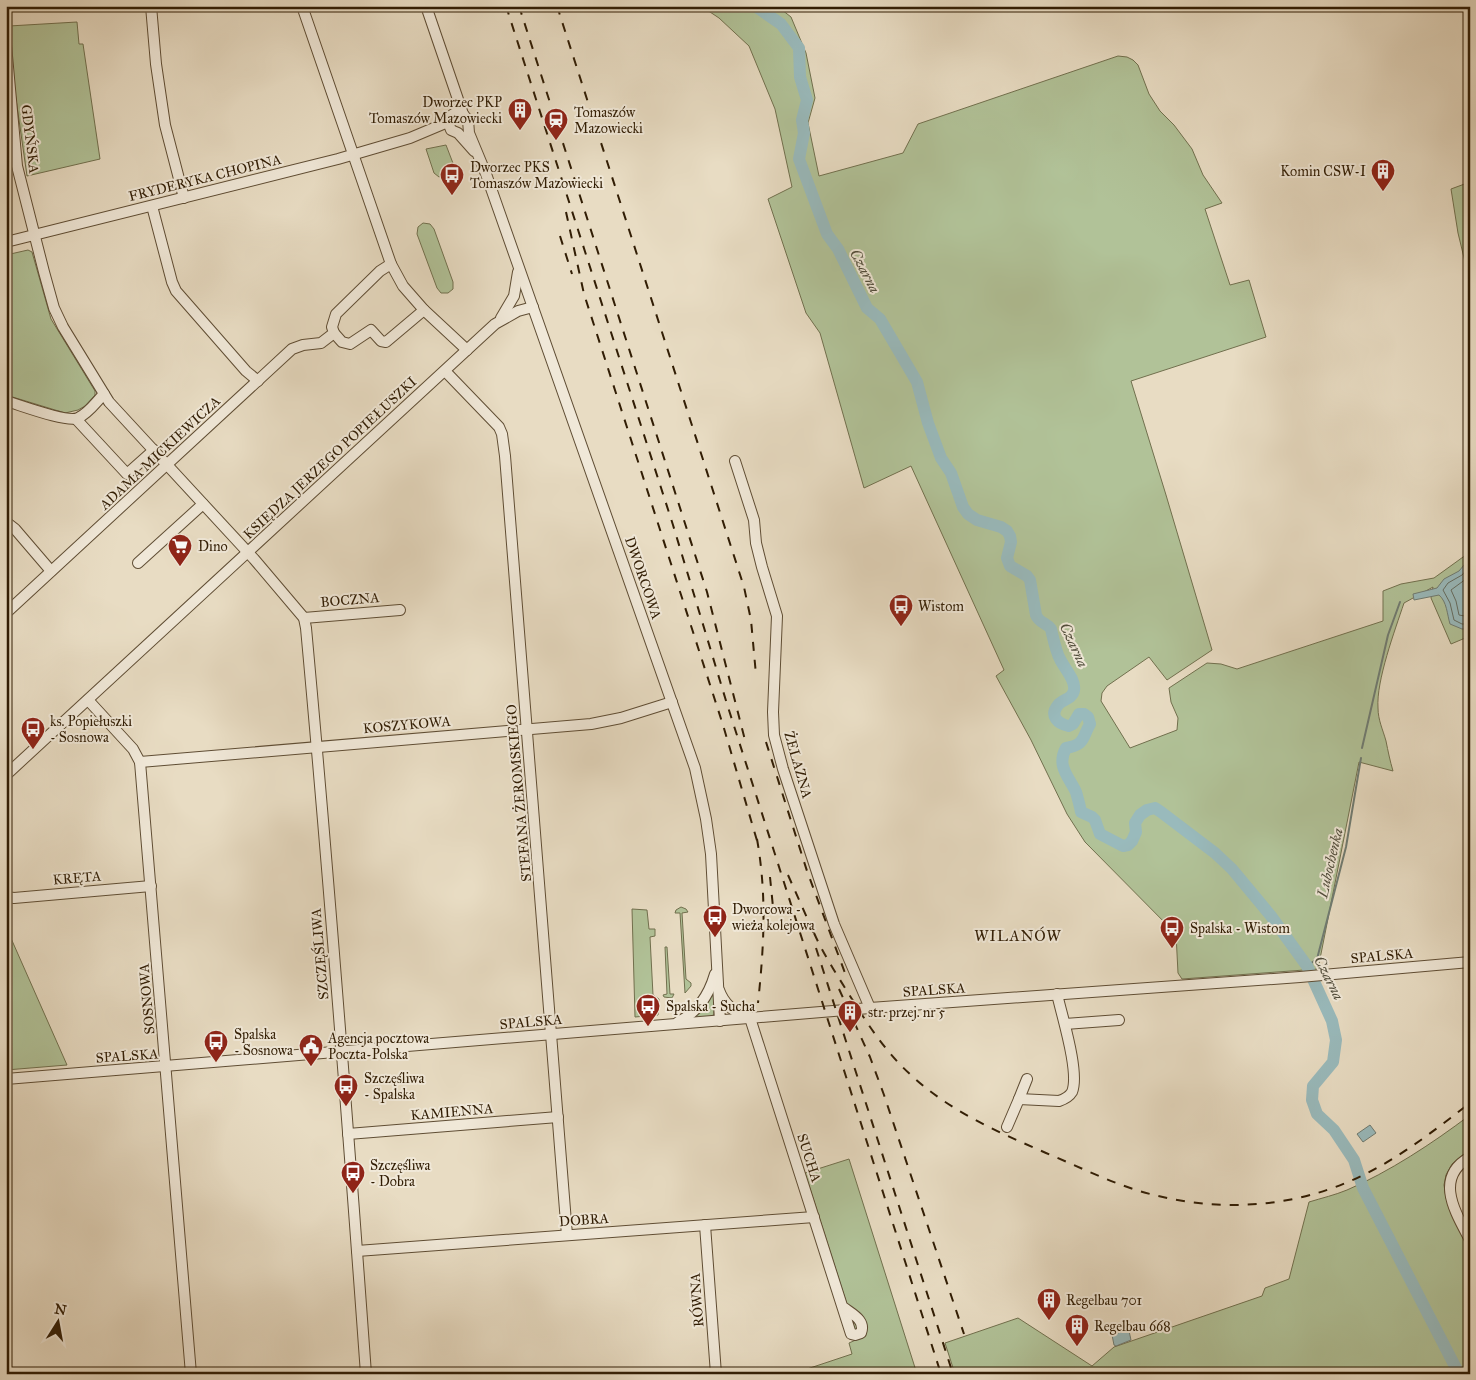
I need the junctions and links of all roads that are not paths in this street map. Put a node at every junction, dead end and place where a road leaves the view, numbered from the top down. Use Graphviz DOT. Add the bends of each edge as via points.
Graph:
graph roads {
  1 [pos="151,6"];
  2 [pos="302,6"];
  3 [pos="426,6"];
  4 [pos="6,45"];
  5 [pos="453,85"];
  6 [pos="463,114"];
  7 [pos="452,125"];
  8 [pos="468,128"];
  9 [pos="353,155"];
  10 [pos="479,158"];
  11 [pos="184,198"];
  12 [pos="152,206"];
  13 [pos="34,236"];
  14 [pos="6,242"];
  15 [pos="392,264"];
  16 [pos="518,266"];
  17 [pos="532,304"];
  18 [pos="510,305"];
  19 [pos="424,310"];
  20 [pos="496,324"];
  21 [pos="334,333"];
  22 [pos="467,350"];
  23 [pos="445,371"];
  24 [pos="258,381"];
  25 [pos="104,394"];
  26 [pos="6,401"];
  27 [pos="76,419"];
  28 [pos="154,450"];
  29 [pos="735,461"];
  30 [pos="167,464"];
  31 [pos="203,504"];
  32 [pos="6,522"];
  33 [pos="248,552"];
  34 [pos="138,563"];
  35 [pos="51,571"];
  36 [pos="8,607"];
  37 [pos="400,610"];
  38 [pos="304,618"];
  39 [pos="88,700"];
  40 [pos="672,702"];
  41 [pos="528,728"];
  42 [pos="317,747"];
  43 [pos="140,762"];
  44 [pos="6,775"];
  45 [pos="151,886"];
  46 [pos="6,897"];
  47 [pos="1470,962"];
  48 [pos="717,966"];
  49 [pos="718,985"];
  50 [pos="1057,994"];
  51 [pos="870,1008"];
  52 [pos="750,1018"];
  53 [pos="1119,1020"];
  54 [pos="720,1021"];
  55 [pos="1065,1024"];
  56 [pos="671,1025"];
  57 [pos="552,1034"];
  58 [pos="342,1052"];
  59 [pos="166,1066"];
  60 [pos="6,1079"];
  61 [pos="1027,1079"];
  62 [pos="1019,1098"];
  63 [pos="558,1117"];
  64 [pos="1007,1127"];
  65 [pos="348,1134"];
  66 [pos="1470,1157"];
  67 [pos="814,1217"];
  68 [pos="706,1225"];
  69 [pos="567,1235"];
  70 [pos="1470,1240"];
  71 [pos="357,1252"];
  72 [pos="843,1307"];
  73 [pos="191,1374"];
  74 [pos="366,1374"];
  75 [pos="716,1374"];
  1 -- 11 [label="street" via="165,125"];
  2 -- 9 [label="street"];
  3 -- 5 [label="street"];
  4 -- 13 [label="street, GDYŃSKA" via="17,166"];
  5 -- 6 [label="street"];
  5 -- 7 [label="street"];
  6 -- 7 [label="street" via="455,113"];
  6 -- 8 [label="street, DWORCOWA" via="468,120"];
  7 -- 8 [label="street" via="466,131"];
  7 -- 9 [label="street, FRYDERYKA CHOPINA"];
  7 -- 10 [label="street, DWORCOWA"];
  8 -- 10 [label="street, DWORCOWA"];
  9 -- 11 [label="street, FRYDERYKA CHOPINA"];
  9 -- 15 [label="street"];
  10 -- 16 [label="street, DWORCOWA"];
  11 -- 12 [label="street, FRYDERYKA CHOPINA"];
  12 -- 13 [label="street, FRYDERYKA CHOPINA"];
  12 -- 24 [label="street" via="176,291"];
  13 -- 14 [label="street, FRYDERYKA CHOPINA"];
  13 -- 25 [label="street, GDYŃSKA" via="58,318"];
  15 -- 19 [label="street" via="403,286"];
  15 -- 21 [label="street" via="380,271 336,314 332,327"];
  16 -- 17 [label="street, DWORCOWA"];
  16 -- 18 [label="street, KSIĘDZA JERZEGO POPIEŁUSZKI" via="518,283"];
  17 -- 18 [label="street" via="517,301"];
  17 -- 20 [label="street, KSIĘDZA JERZEGO POPIEŁUSZKI"];
  17 -- 40 [label="street, DWORCOWA"];
  18 -- 20 [label="street, KSIĘDZA JERZEGO POPIEŁUSZKI"];
  19 -- 21 [label="street" via="386,342 371,330 350,344 342,342"];
  19 -- 22 [label="street"];
  20 -- 22 [label="street, KSIĘDZA JERZEGO POPIEŁUSZKI"];
  21 -- 24 [label="street, ADAMA MICKIEWICZA" via="321,344 292,349"];
  22 -- 23 [label="street, KSIĘDZA JERZEGO POPIEŁUSZKI"];
  23 -- 33 [label="street, KSIĘDZA JERZEGO POPIEŁUSZKI"];
  23 -- 41 [label="street, STEFANA ŻEROMSKIEGO" via="494,421 502,434"];
  24 -- 30 [label="street, ADAMA MICKIEWICZA"];
  25 -- 27 [label="street"];
  25 -- 28 [label="street, GDYŃSKA"];
  26 -- 27 [label="street" via="65,419"];
  27 -- 28 [label="street" via="127,474"];
  28 -- 30 [label="street, GDYŃSKA"];
  29 -- 51 [label="street, ŻELAZNA" via="754,520 756,543 777,616 774,735 834,924"];
  30 -- 31 [label="street, GDYŃSKA"];
  30 -- 35 [label="street, ADAMA MICKIEWICZA"];
  31 -- 33 [label="street, GDYŃSKA"];
  31 -- 34 [label="street"];
  32 -- 35 [label="street"];
  33 -- 38 [label="street"];
  33 -- 39 [label="street, KSIĘDZA JERZEGO POPIEŁUSZKI"];
  35 -- 36 [label="street, ADAMA MICKIEWICZA"];
  37 -- 38 [label="street, BOCZNA"];
  38 -- 42 [label="street, SZCZĘŚLIWA"];
  39 -- 43 [label="street, SOSNOWA" via="133,749"];
  39 -- 44 [label="street, KSIĘDZA JERZEGO POPIEŁUSZKI"];
  40 -- 41 [label="street, KOSZYKOWA" via="607,722"];
  40 -- 48 [label="street, DWORCOWA" via="695,768 706,820 713,878"];
  41 -- 42 [label="street, KOSZYKOWA"];
  41 -- 57 [label="street, STEFANA ŻEROMSKIEGO"];
  42 -- 43 [label="street, KOSZYKOWA"];
  42 -- 58 [label="street, SZCZĘŚLIWA"];
  43 -- 45 [label="street, SOSNOWA"];
  45 -- 46 [label="street, KRĘTA"];
  45 -- 59 [label="street, SOSNOWA"];
  47 -- 50 [label="street, SPALSKA"];
  48 -- 49 [label="street, DWORCOWA"];
  48 -- 56 [label="street" via="703,1001 690,1016"];
  49 -- 52 [label="street" via="728,1006"];
  49 -- 54 [label="street, DWORCOWA"];
  50 -- 51 [label="street, SPALSKA"];
  50 -- 55 [label="street"];
  51 -- 52 [label="street, SPALSKA"];
  52 -- 54 [label="street, SPALSKA"];
  52 -- 67 [label="street, SUCHA"];
  53 -- 55 [label="street"];
  54 -- 56 [label="street, SPALSKA"];
  55 -- 62 [label="street" via="1072,1055 1072,1092 1060,1101"];
  56 -- 57 [label="street, SPALSKA"];
  57 -- 58 [label="street, SPALSKA"];
  57 -- 63 [label="street, STEFANA ŻEROMSKIEGO"];
  58 -- 59 [label="street, SPALSKA"];
  58 -- 65 [label="street, SZCZĘŚLIWA"];
  59 -- 60 [label="street, SPALSKA"];
  59 -- 73 [label="street, SOSNOWA"];
  61 -- 62 [label="street"];
  62 -- 64 [label="street"];
  63 -- 65 [label="street, KAMIENNA"];
  63 -- 69 [label="street, STEFANA ŻEROMSKIEGO"];
  65 -- 71 [label="street, SZCZĘŚLIWA"];
  66 -- 70 [label="street" via="1454,1171 1450,1191 1453,1205"];
  67 -- 68 [label="street, DOBRA"];
  67 -- 72 [label="street, SUCHA"];
  68 -- 69 [label="street, DOBRA"];
  68 -- 75 [label="street, RÓWNA"];
  69 -- 71 [label="street, DOBRA"];
  71 -- 74 [label="street, SZCZĘŚLIWA"];
}
